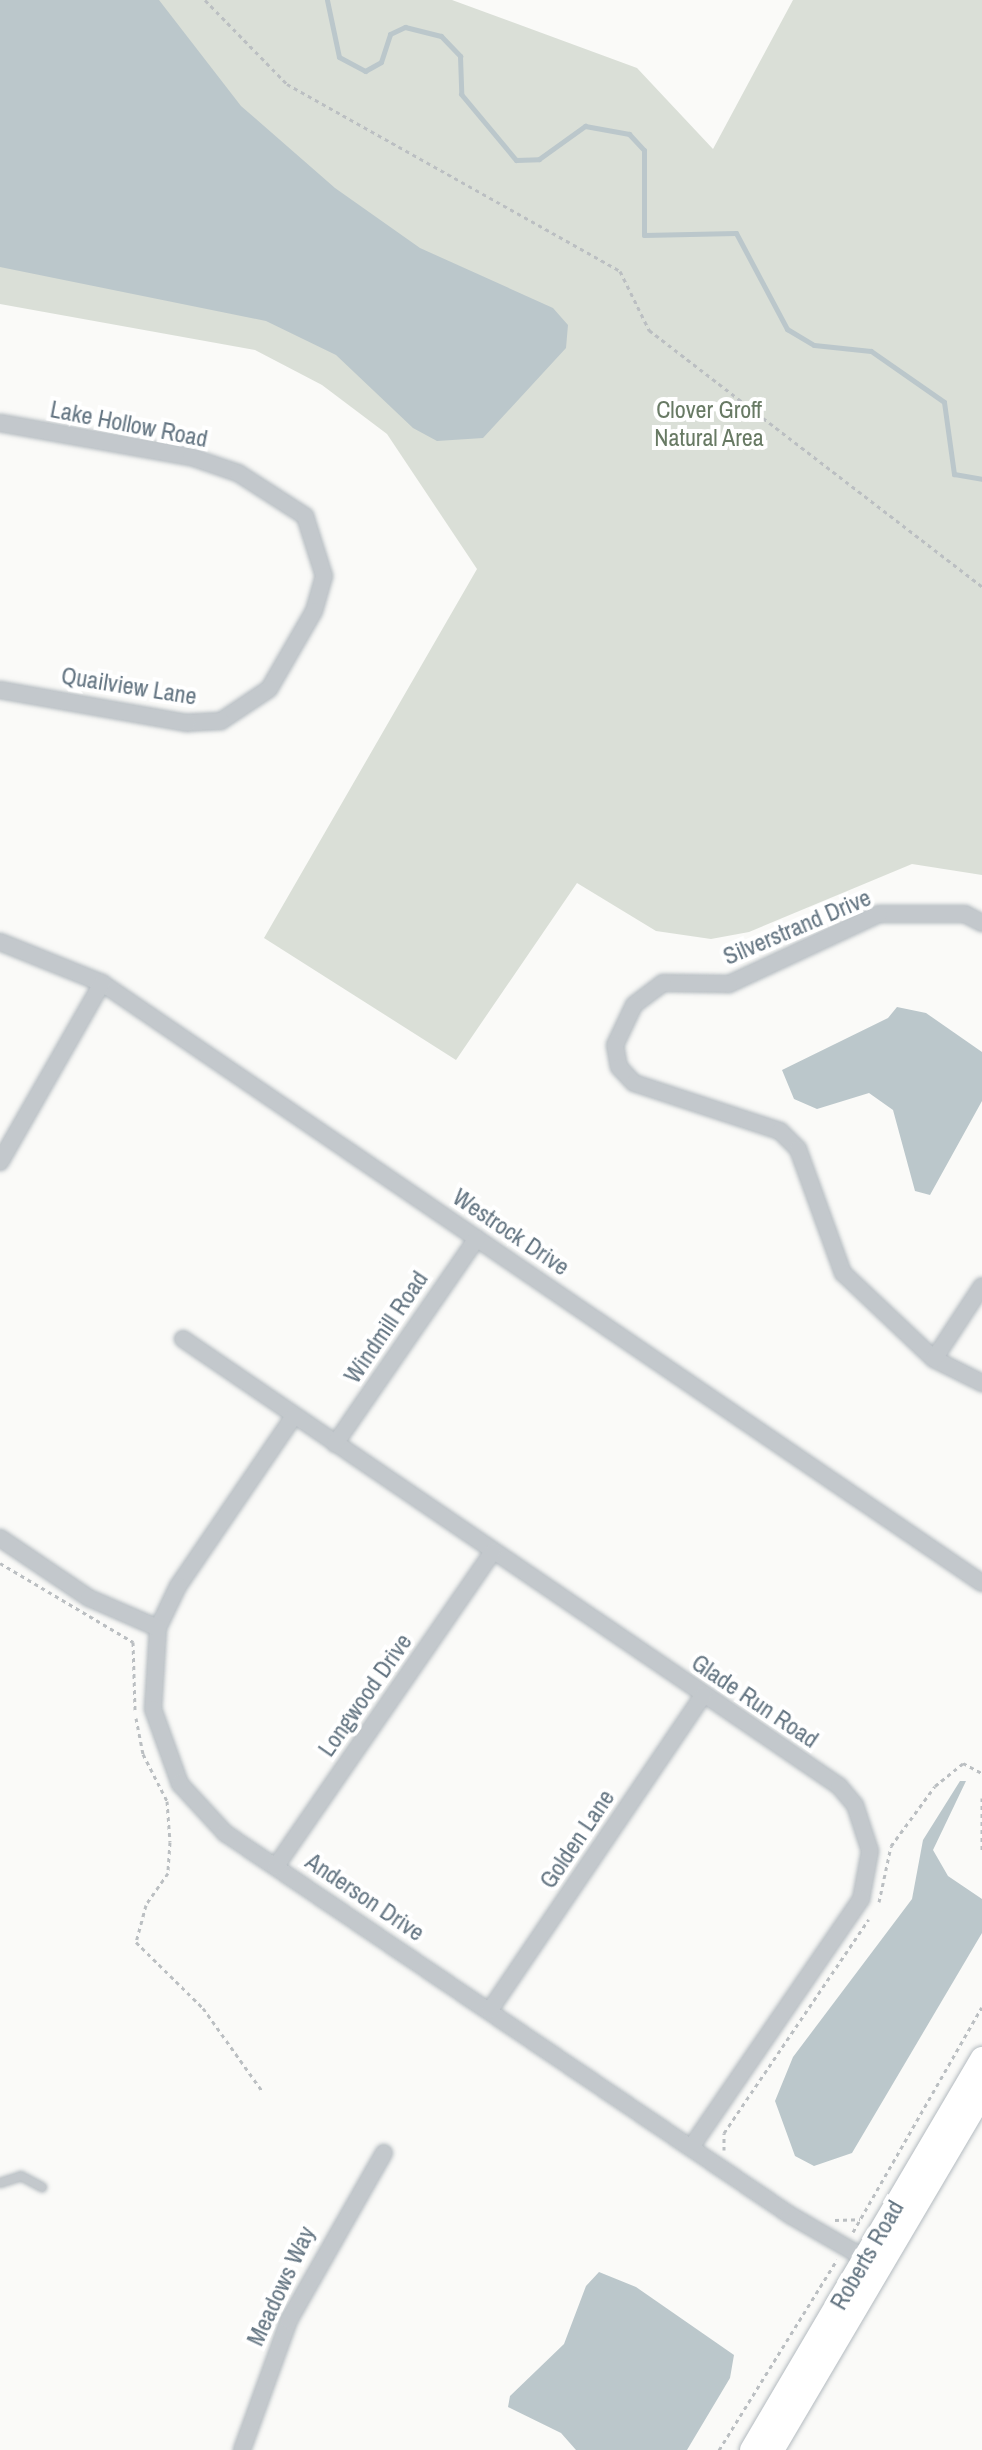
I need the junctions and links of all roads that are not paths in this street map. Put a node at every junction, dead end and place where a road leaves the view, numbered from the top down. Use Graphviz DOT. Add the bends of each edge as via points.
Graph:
graph roads {
  1 [pos="0,423"];
  2 [pos="318,540"];
  3 [pos="0,690"];
  4 [pos="982,923"];
  5 [pos="0,942"];
  6 [pos="102,983"];
  7 [pos="0,1162"];
  8 [pos="477,1238"];
  9 [pos="982,1286"];
  10 [pos="183,1339"];
  11 [pos="934,1359"];
  12 [pos="982,1383"];
  13 [pos="294,1416"];
  14 [pos="335,1444"];
  15 [pos="0,1538"];
  16 [pos="493,1552"];
  17 [pos="982,1583"];
  18 [pos="158,1628"];
  19 [pos="703,1695"];
  20 [pos="276,1866"];
  21 [pos="490,2010"];
  22 [pos="982,2059"];
  23 [pos="982,2094"];
  24 [pos="691,2147"];
  25 [pos="384,2153"];
  26 [pos="0,2183"];
  27 [pos="42,2187"];
  28 [pos="872,2263"];
  29 [pos="242,2450"];
  30 [pos="752,2450"];
  31 [pos="772,2450"];
  1 -- 2 [label="street, Lake Hollow Road" via="191,457 238,473 305,516"];
  2 -- 3 [label="street, Quailview Lane" via="324,576 314,611 269,689 248,709 221,721 187,723"];
  4 -- 11 [label="street, Silverstrand Drive" via="965,914 879,914 729,984 663,983 634,1005 615,1045 619,1067 634,1083 756,1120 789,1140 809,1173 843,1273"];
  5 -- 6 [label="street, Westrock Drive"];
  6 -- 7 [label="street"];
  6 -- 8 [label="street, Westrock Drive"];
  8 -- 14 [label="street, Windmill Road"];
  8 -- 17 [label="street, Westrock Drive"];
  9 -- 11 [label="street"];
  10 -- 13 [label="street, Glade Run Road"];
  11 -- 12 [label="street"];
  13 -- 14 [label="street, Glade Run Road"];
  13 -- 18 [label="street, Anderson Drive" via="178,1586"];
  14 -- 16 [label="street, Glade Run Road"];
  15 -- 18 [label="street" via="89,1598"];
  16 -- 19 [label="street, Glade Run Road"];
  16 -- 20 [label="street, Longwood Drive"];
  18 -- 20 [label="street, Anderson Drive" via="153,1709 171,1766 208,1818"];
  19 -- 21 [label="street, Golden Lane"];
  19 -- 24 [label="street, Glade Run Road" via="839,1786 865,1828 870,1875"];
  20 -- 21 [label="street, Anderson Drive"];
  21 -- 24 [label="street, Anderson Drive"];
  22 -- 28 [label="main road, Roberts Road"];
  23 -- 28 [label="main road, Roberts Road"];
  24 -- 28 [label="street, Anderson Drive"];
  25 -- 29 [label="street, Meadows Way" via="289,2320"];
  26 -- 27 [label="lane" via="21,2176"];
  28 -- 30 [label="main road, Roberts Road"];
  28 -- 31 [label="main road" via="827,2356"];
}
